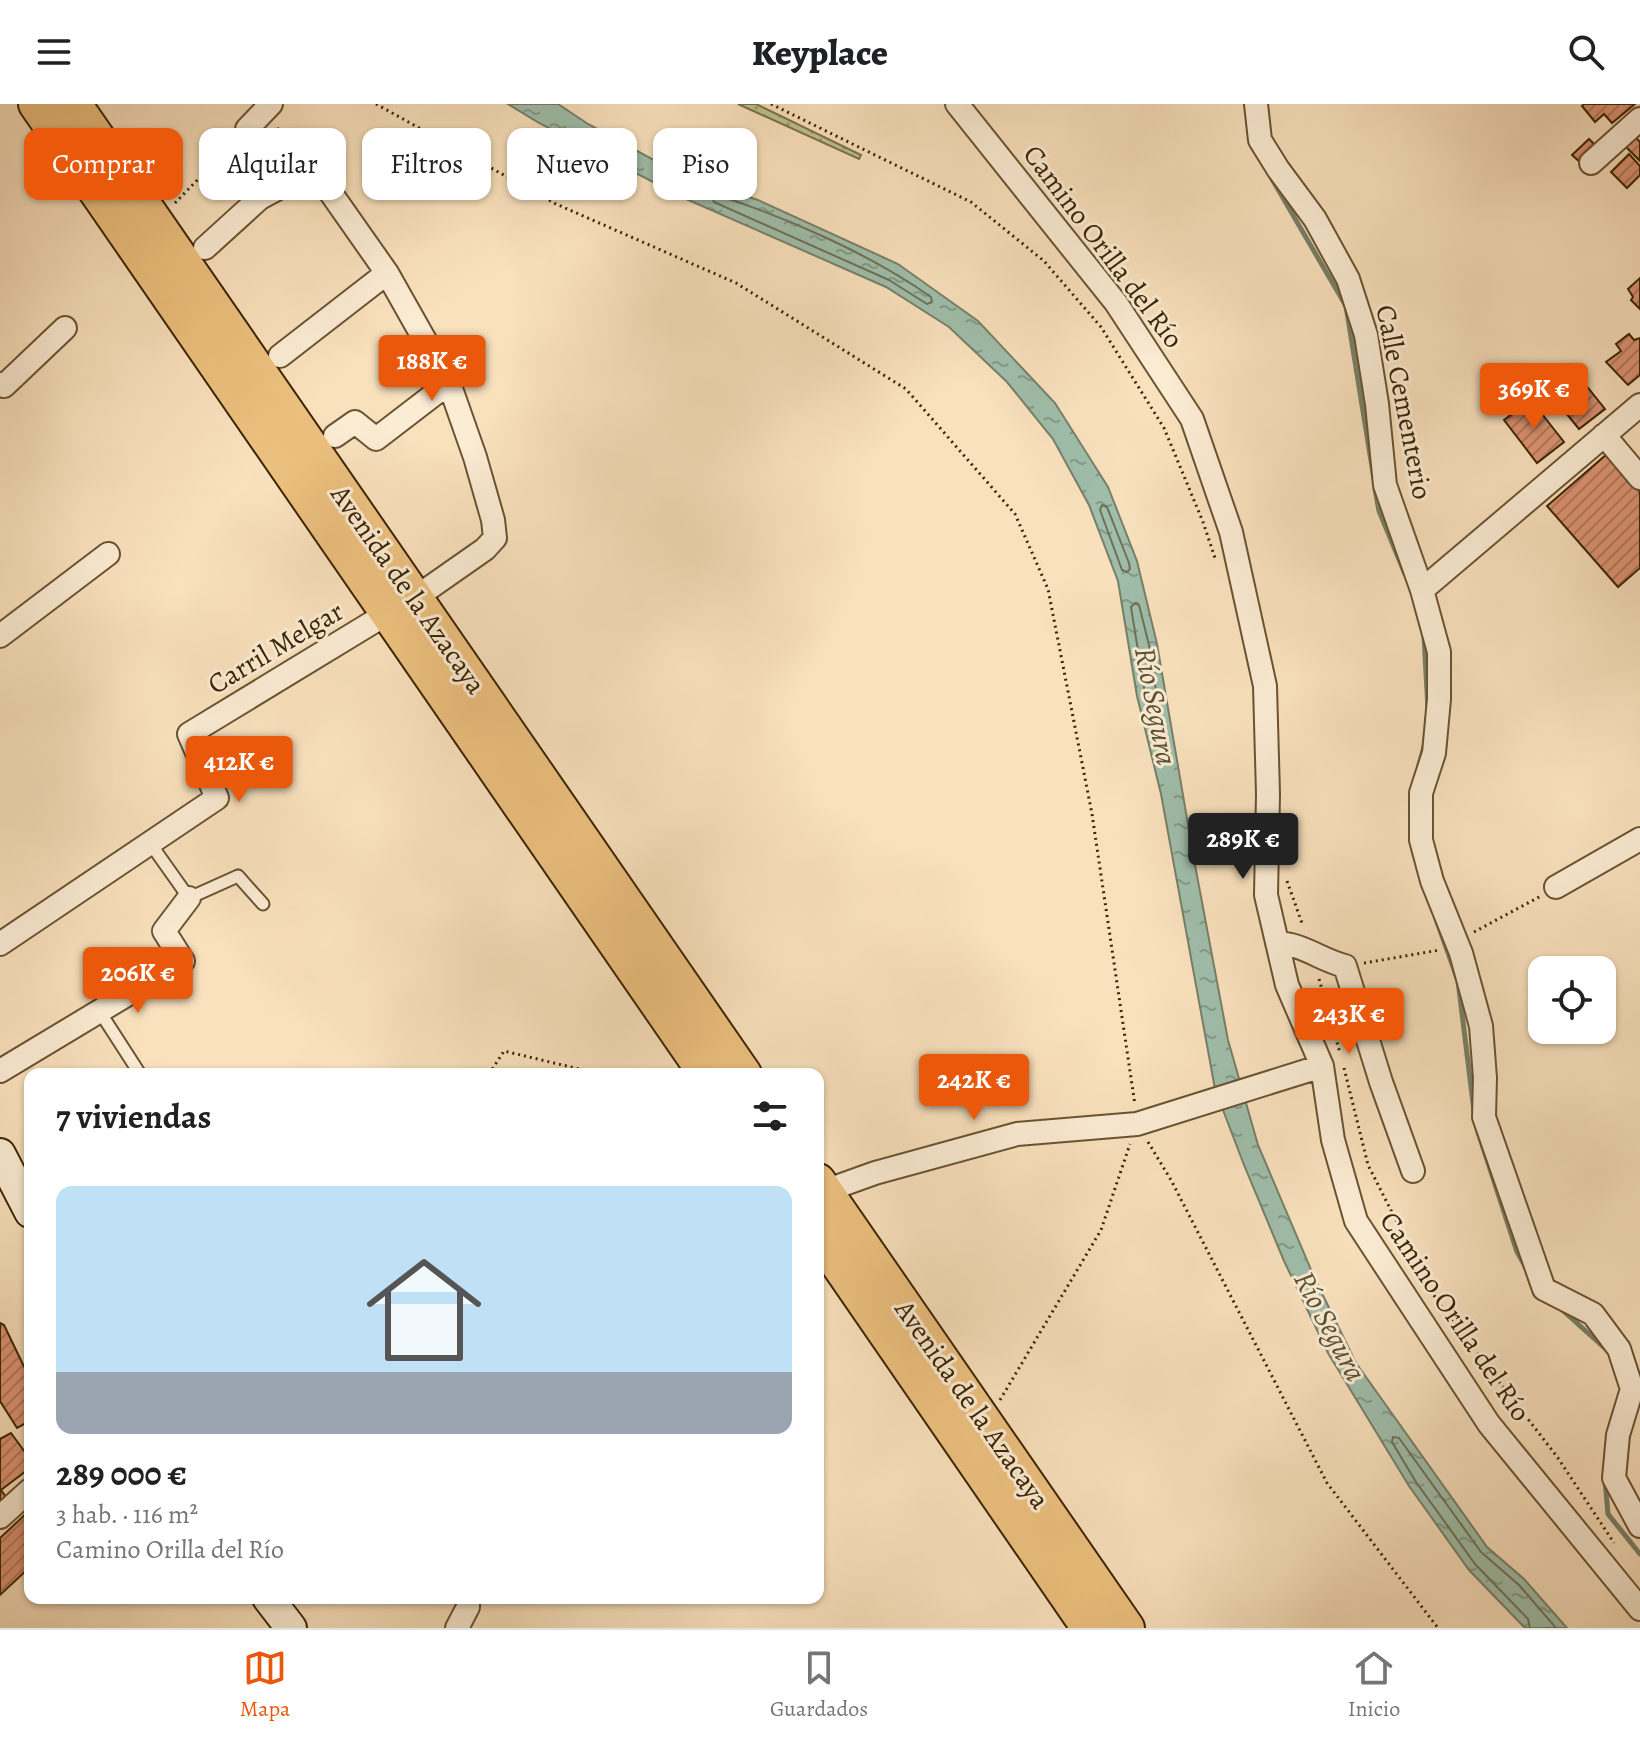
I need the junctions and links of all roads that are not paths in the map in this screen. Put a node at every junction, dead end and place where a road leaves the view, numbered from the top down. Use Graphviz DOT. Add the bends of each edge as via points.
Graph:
graph roads {
  1 [pos="36,104"];
  2 [pos="74,104"];
  3 [pos="957,104"];
  4 [pos="1256,104"];
  5 [pos="1640,119"];
  6 [pos="1591,163"];
  7 [pos="205,248"];
  8 [pos="387,273"];
  9 [pos="65,328"];
  10 [pos="280,356"];
  11 [pos="449,383"];
  12 [pos="0,384"];
  13 [pos="1640,405"];
  14 [pos="1604,435"];
  15 [pos="335,436"];
  16 [pos="1640,478"];
  17 [pos="108,554"];
  18 [pos="1422,590"];
  19 [pos="401,605"];
  20 [pos="0,636"];
  21 [pos="1640,839"];
  22 [pos="150,843"];
  23 [pos="1556,887"];
  24 [pos="189,898"];
  25 [pos="263,904"];
  26 [pos="1277,943"];
  27 [pos="0,944"];
  28 [pos="100,1012"];
  29 [pos="1322,1066"];
  30 [pos="136,1068"];
  31 [pos="702,1068"];
  32 [pos="740,1068"];
  33 [pos="0,1071"];
  34 [pos="2,1163"];
  35 [pos="1413,1171"];
  36 [pos="824,1186"];
  37 [pos="824,1189"];
  38 [pos="24,1202"];
  39 [pos="824,1244"];
  40 [pos="24,1495"];
  41 [pos="0,1517"];
  42 [pos="1640,1526"];
  43 [pos="273,1604"];
  44 [pos="468,1604"];
  45 [pos="1640,1609"];
  46 [pos="291,1628"];
  47 [pos="457,1628"];
  48 [pos="1089,1628"];
  49 [pos="1127,1628"];
  1 -- 19 [label="main road, Avenida de la Azacaya"];
  2 -- 19 [label="main road, Avenida de la Azacaya" via="156,222"];
  3 -- 26 [label="street, Camino Orilla del Río" via="1116,303 1192,419 1231,532 1265,686 1266,895"];
  4 -- 18 [label="street, Calle Cementerio" via="1260,140 1315,219 1348,279 1366,335 1385,485"];
  5 -- 6 [label="street"];
  7 -- 8 [label="street" via="260,198 314,169"];
  8 -- 10 [label="street"];
  8 -- 11 [label="street"];
  9 -- 12 [label="street" via="4,386"];
  11 -- 15 [label="street" via="376,439 355,422"];
  11 -- 19 [label="street" via="479,470 495,538"];
  13 -- 14 [label="street"];
  14 -- 16 [label="street"];
  14 -- 18 [label="street"];
  17 -- 20 [label="street"];
  18 -- 42 [label="street, Calle Cementerio" via="1439,652 1439,699 1434,753 1421,793 1421,840 1450,947 1481,1026 1484,1117 1544,1289 1593,1314 1619,1349 1632,1389 1618,1435 1614,1478"];
  19 -- 22 [label="street, Carril Melgar" via="189,734 217,798"];
  19 -- 31 [label="main road, Avenida de la Azacaya"];
  19 -- 32 [label="main road, Avenida de la Azacaya"];
  21 -- 23 [label="street"];
  22 -- 24 [label="lane"];
  22 -- 27 [label="street, Carril Melgar"];
  24 -- 25 [label="lane" via="238,876"];
  24 -- 28 [label="street" via="164,931 183,961"];
  26 -- 29 [label="street, Camino Orilla del Río" via="1287,985"];
  26 -- 35 [label="street" via="1291,943 1345,966"];
  28 -- 30 [label="lane"];
  28 -- 33 [label="street"];
  29 -- 36 [label="street" via="1137,1124 1017,1134"];
  29 -- 45 [label="street, Camino Orilla del Río" via="1333,1140 1356,1221 1489,1424"];
  34 -- 38 [label="main road"];
  37 -- 49 [label="main road, Avenida de la Azacaya"];
  39 -- 48 [label="main road, Avenida de la Azacaya"];
  40 -- 41 [label="street"];
  43 -- 46 [label="main road"];
  44 -- 47 [label="street"];
}
